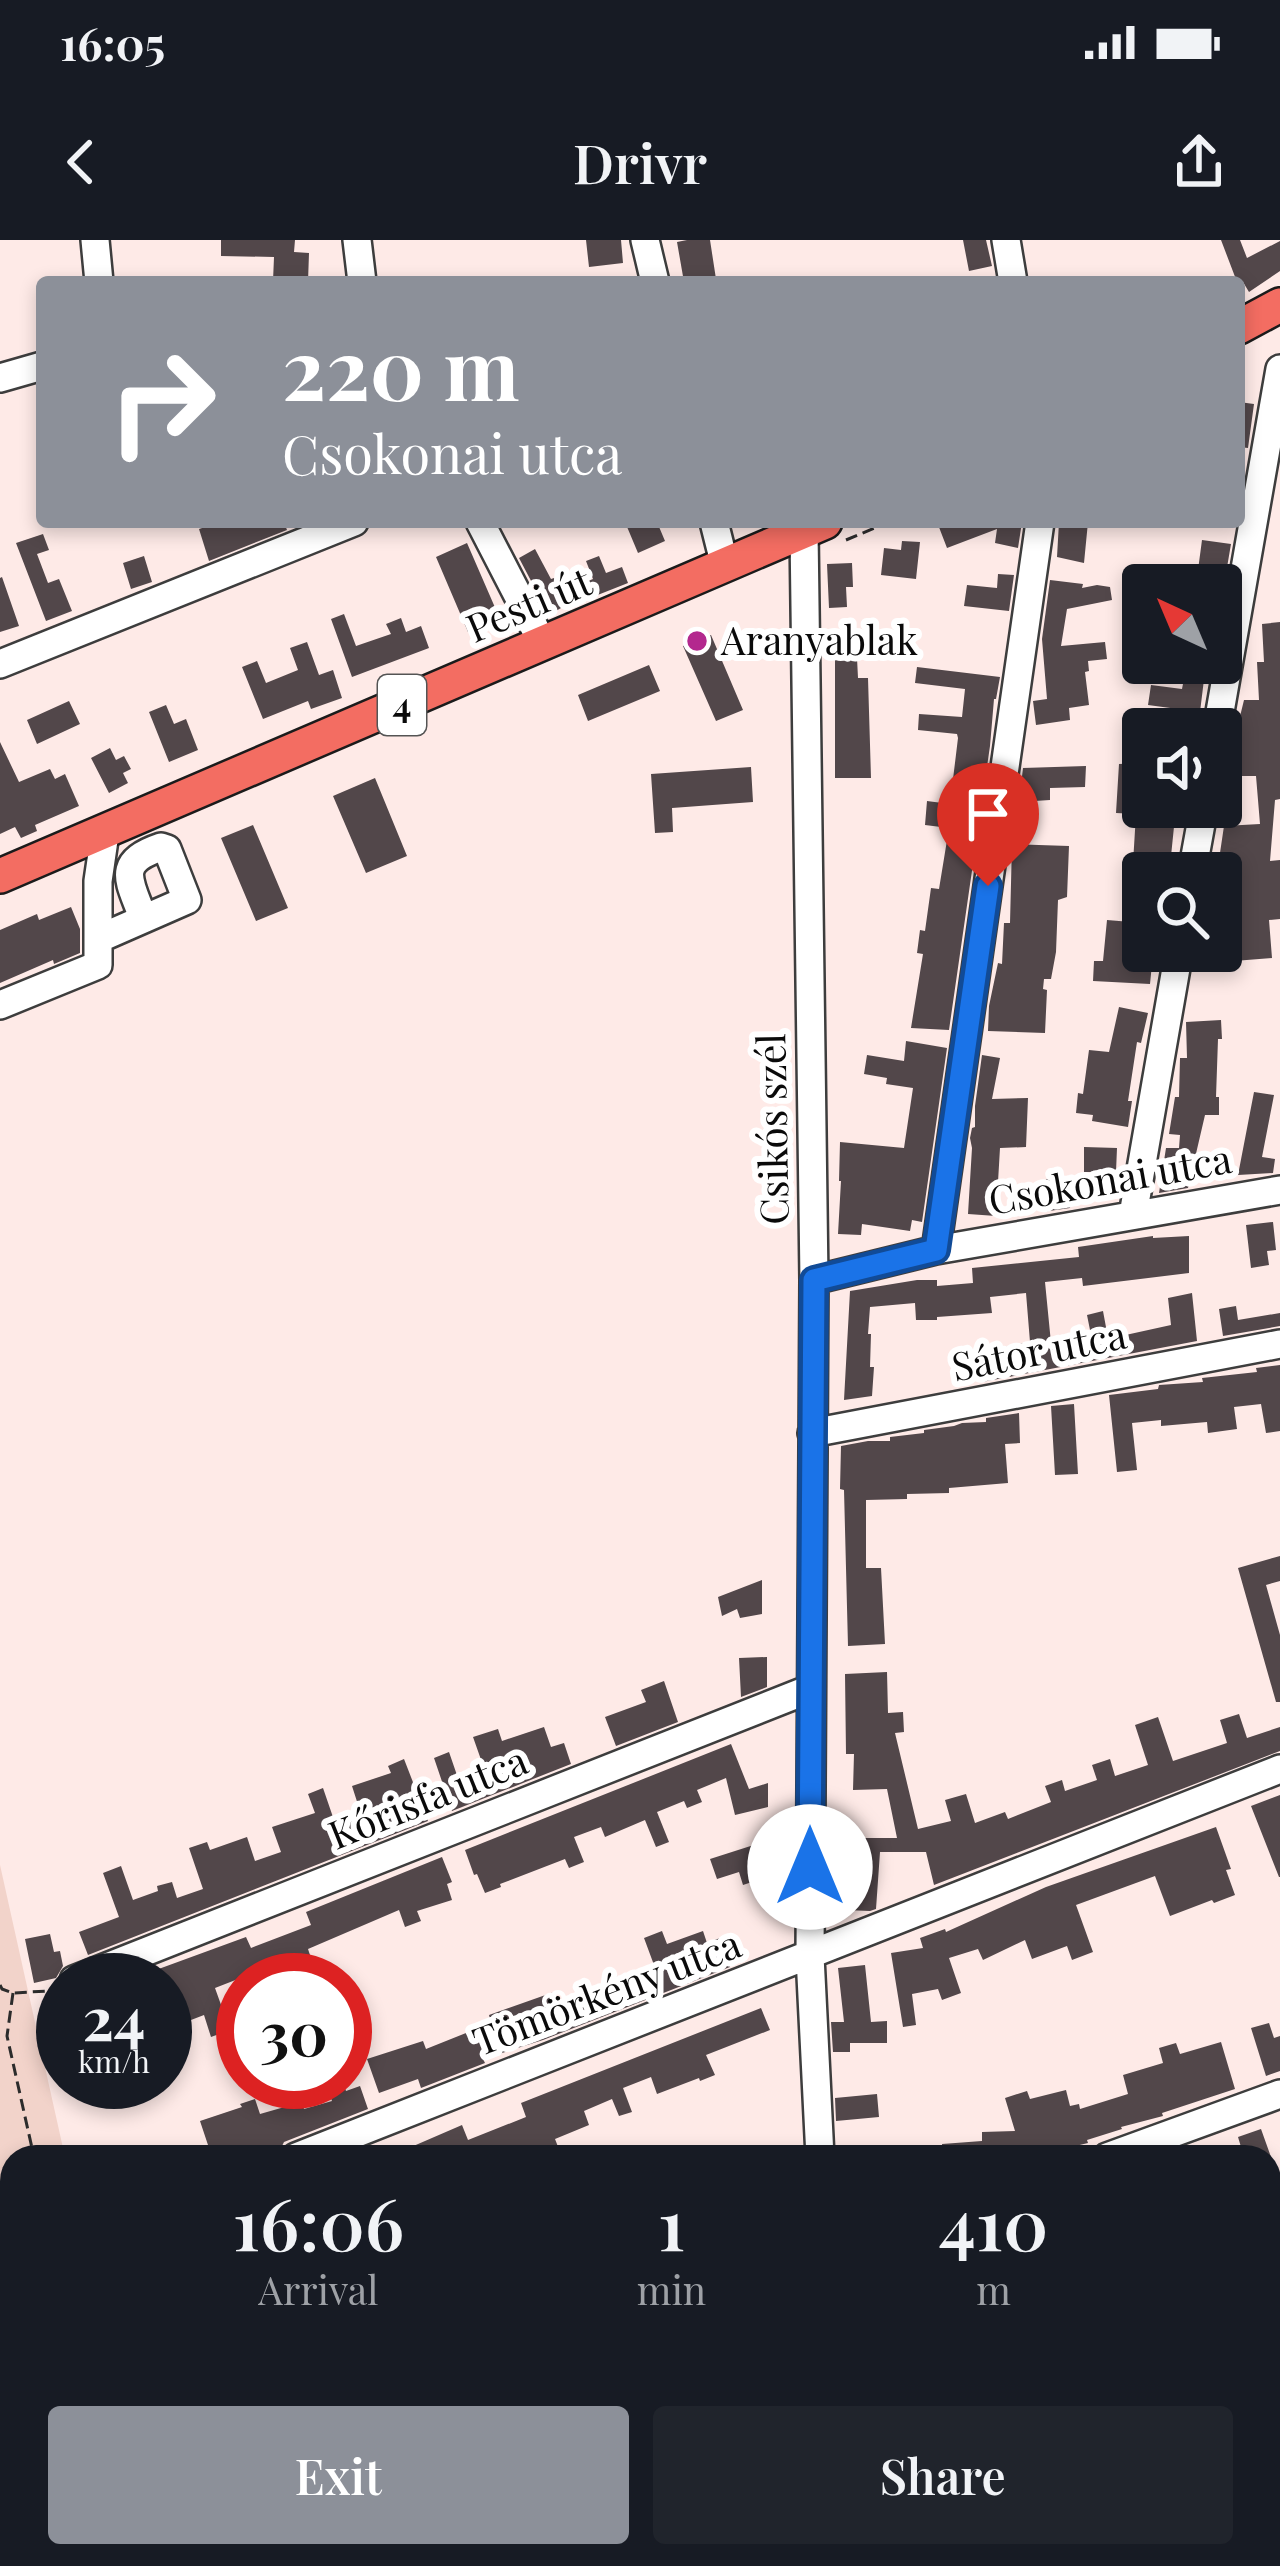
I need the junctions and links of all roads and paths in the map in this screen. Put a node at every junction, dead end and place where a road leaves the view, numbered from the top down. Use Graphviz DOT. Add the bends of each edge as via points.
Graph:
graph roads {
  1 [pos="95,240"];
  2 [pos="357,240"];
  3 [pos="645,240"];
  4 [pos="1006,240"];
  5 [pos="98,276"];
  6 [pos="361,276"];
  7 [pos="654,276"];
  8 [pos="1012,276"];
  9 [pos="1280,305"];
  10 [pos="1245,324"];
  11 [pos="36,369"];
  12 [pos="1280,369"];
  13 [pos="0,378"];
  14 [pos="339,528"];
  15 [pos="483,528"];
  16 [pos="715,528"];
  17 [pos="1039,528"];
  18 [pos="825,531"];
  19 [pos="724,566"];
  20 [pos="543,644"];
  21 [pos="0,664"];
  22 [pos="1221,708"];
  23 [pos="105,833"];
  24 [pos="0,876"];
  25 [pos="143,918"];
  26 [pos="98,938"];
  27 [pos="1175,972"];
  28 [pos="0,1005"];
  29 [pos="1280,1190"];
  30 [pos="1133,1215"];
  31 [pos="936,1250"];
  32 [pos="814,1280"];
  33 [pos="1280,1344"];
  34 [pos="812,1433"];
  35 [pos="810,1689"];
  36 [pos="1280,1769"];
  37 [pos="142,1953"];
  38 [pos="809,1956"];
  39 [pos="0,1985"];
  40 [pos="36,1990"];
  41 [pos="13,1993"];
  42 [pos="1280,2094"];
  43 [pos="31,2145"];
  44 [pos="327,2145"];
  45 [pos="819,2145"];
  46 [pos="1140,2145"];
  1 -- 5 [label="street"];
  2 -- 6 [label="street"];
  3 -- 7 [label="street"];
  4 -- 8 [label="street"];
  9 -- 10 [label="main road"];
  11 -- 13 [label="street"];
  12 -- 22 [label="street"];
  14 -- 21 [label="street"];
  15 -- 20 [label="street"];
  16 -- 19 [label="street"];
  17 -- 31 [label="street"];
  18 -- 19 [label="main road, Pesti út / 4"];
  18 -- 32 [label="street, Csikós szél"];
  19 -- 20 [label="main road, Pesti út / 4"];
  20 -- 23 [label="main road, Pesti út / 4"];
  23 -- 24 [label="main road, Pesti út / 4"];
  23 -- 26 [label="street"];
  25 -- 26 [label="street"];
  26 -- 28 [label="street" via="98,965"];
  27 -- 30 [label="street"];
  29 -- 30 [label="street, Csokonai utca"];
  30 -- 31 [label="street, Csokonai utca"];
  31 -- 32 [label="street, Csokonai utca"];
  32 -- 34 [label="street, Csikós szél"];
  33 -- 34 [label="street, Sátor utca"];
  34 -- 35 [label="street, Csikós szél"];
  35 -- 37 [label="street, Kőrisfa utca"];
  35 -- 38 [label="street, Csikós szél"];
  36 -- 38 [label="street, Tömörkény utca"];
  38 -- 44 [label="street, Tömörkény utca"];
  38 -- 45 [label="street, Csikós szél"];
  39 -- 41 [label="path"];
  40 -- 41 [label="path"];
  41 -- 43 [label="path" via="7,2036"];
  42 -- 46 [label="street"];
}
